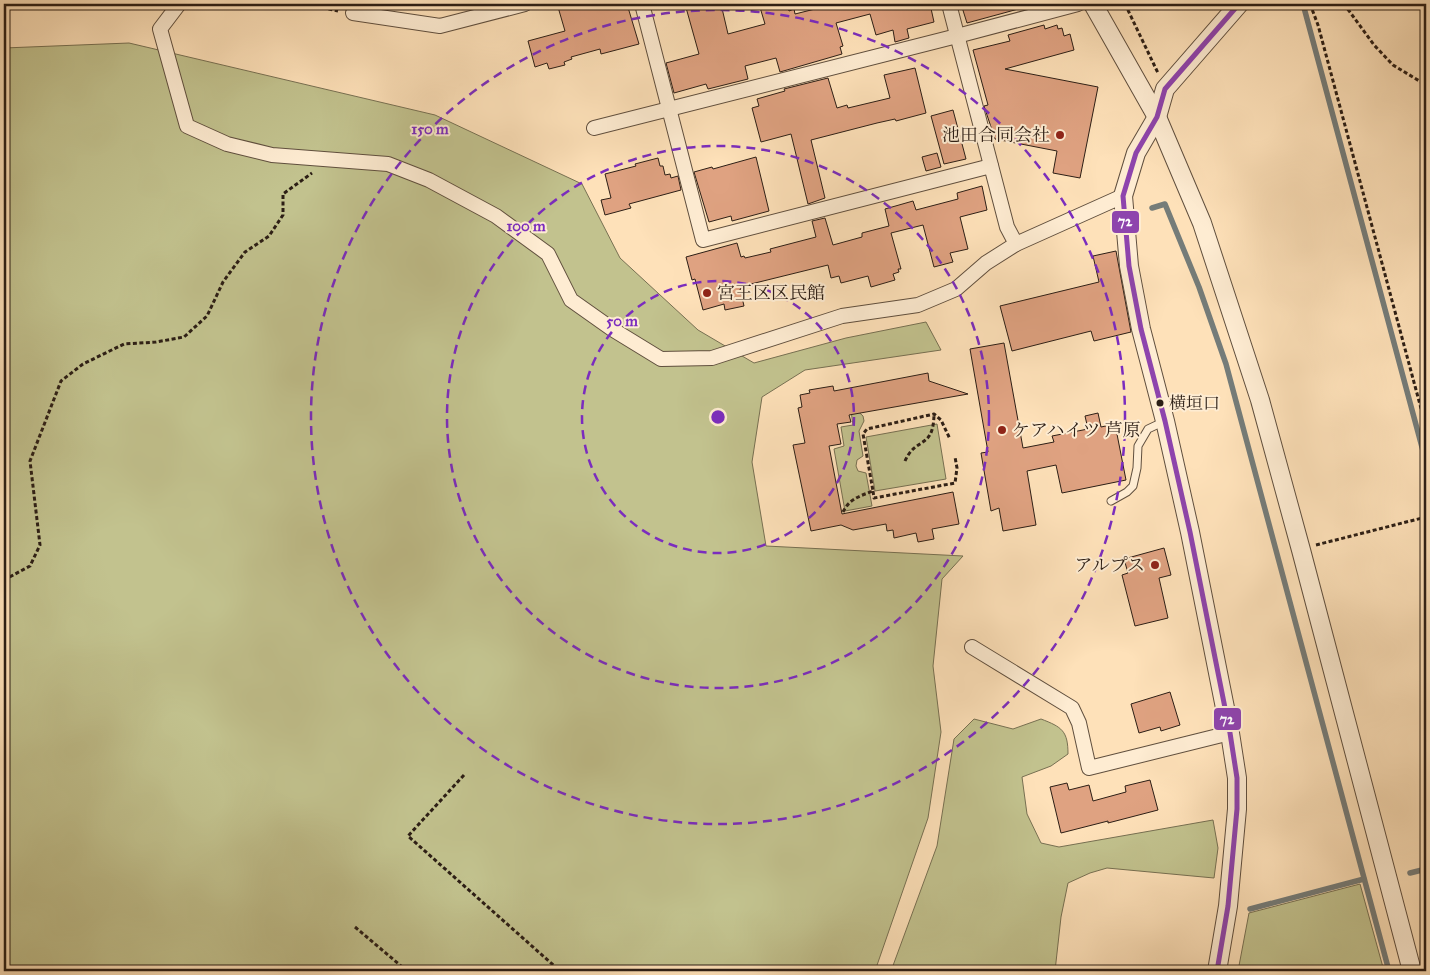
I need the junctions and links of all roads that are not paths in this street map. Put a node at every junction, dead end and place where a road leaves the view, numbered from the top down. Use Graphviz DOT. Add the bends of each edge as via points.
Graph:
graph roads {
  1 [pos="179,4"];
  2 [pos="642,4"];
  3 [pos="949,4"];
  4 [pos="1078,4"];
  5 [pos="1093,4"];
  6 [pos="1239,4"];
  7 [pos="516,5"];
  8 [pos="353,13"];
  9 [pos="957,36"];
  10 [pos="669,109"];
  11 [pos="1157,117"];
  12 [pos="594,128"];
  13 [pos="991,166"];
  14 [pos="1123,196"];
  15 [pos="1016,244"];
  16 [pos="1165,421"];
  17 [pos="1111,501"];
  18 [pos="972,647"];
  19 [pos="1230,733"];
  20 [pos="1217,971"];
  21 [pos="1412,971"];
  1 -- 15 [label="street" via="160,29 187,126 227,144 272,155 388,164 430,180 496,216 548,254 571,300 661,359 712,358 842,316 918,305 956,289 986,263"];
  2 -- 10 [label="street"];
  3 -- 9 [label="street"];
  4 -- 9 [label="street"];
  5 -- 11 [label="street"];
  6 -- 11 [label="street" via="1165,89"];
  7 -- 8 [label="street" via="440,26"];
  9 -- 10 [label="street"];
  9 -- 13 [label="street"];
  10 -- 12 [label="street"];
  10 -- 13 [label="street" via="703,240"];
  11 -- 14 [label="street" via="1136,153"];
  11 -- 21 [label="street" via="1202,223 1260,400"];
  13 -- 15 [label="street" via="1007,227"];
  14 -- 15 [label="street"];
  14 -- 16 [label="street" via="1130,275"];
  16 -- 17 [label="lane" via="1148,429 1138,446 1133,486"];
  16 -- 19 [label="street"];
  18 -- 19 [label="street" via="1072,708 1079,723 1088,768"];
  19 -- 20 [label="street" via="1237,778 1237,809 1228,906"];
}
